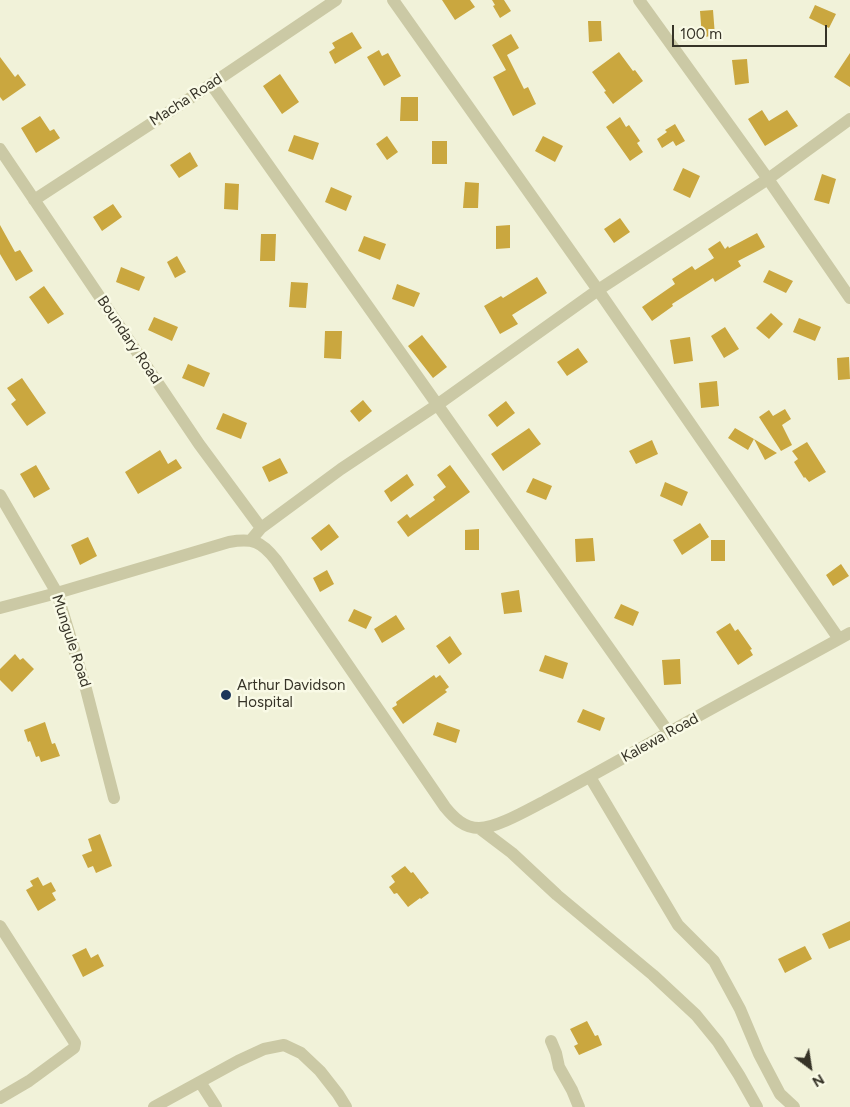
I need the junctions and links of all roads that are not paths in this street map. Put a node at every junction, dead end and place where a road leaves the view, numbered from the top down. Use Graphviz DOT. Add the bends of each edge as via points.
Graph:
graph roads {
  1 [pos="336,0"];
  2 [pos="393,0"];
  3 [pos="639,0"];
  4 [pos="211,84"];
  5 [pos="850,119"];
  6 [pos="0,149"];
  7 [pos="768,179"];
  8 [pos="34,200"];
  9 [pos="598,290"];
  10 [pos="850,298"];
  11 [pos="436,405"];
  12 [pos="0,495"];
  13 [pos="261,528"];
  14 [pos="251,540"];
  15 [pos="57,593"];
  16 [pos="0,608"];
  17 [pos="845,636"];
  18 [pos="668,733"];
  19 [pos="590,777"];
  20 [pos="114,798"];
  21 [pos="479,828"];
  22 [pos="0,926"];
  23 [pos="551,1041"];
  24 [pos="200,1082"];
  25 [pos="0,1098"];
  26 [pos="154,1107"];
  27 [pos="216,1107"];
  28 [pos="346,1107"];
  29 [pos="579,1107"];
  30 [pos="757,1107"];
  31 [pos="794,1107"];
  1 -- 4 [label="street, Macha Road"];
  2 -- 9 [label="street"];
  3 -- 7 [label="street"];
  4 -- 8 [label="street, Macha Road"];
  4 -- 11 [label="street"];
  5 -- 7 [label="street"];
  6 -- 8 [label="street, Boundary Road"];
  7 -- 9 [label="street"];
  7 -- 10 [label="street"];
  8 -- 13 [label="street, Boundary Road" via="199,444"];
  9 -- 11 [label="street"];
  9 -- 17 [label="street"];
  11 -- 13 [label="street"];
  11 -- 18 [label="street"];
  12 -- 15 [label="street, Mungule Road"];
  13 -- 14 [label="street"];
  14 -- 15 [label="street" via="229,542"];
  14 -- 21 [label="street, Kalewa Road" via="269,550 445,807 464,825"];
  15 -- 16 [label="street"];
  15 -- 20 [label="street, Mungule Road"];
  17 -- 18 [label="street, Kalewa Road"];
  18 -- 19 [label="street, Kalewa Road"];
  19 -- 21 [label="street, Kalewa Road" via="516,816"];
  19 -- 31 [label="street" via="678,925 714,961 780,1094"];
  21 -- 30 [label="street" via="512,853 696,1015 718,1042"];
  22 -- 25 [label="street" via="75,1043 74,1048"];
  23 -- 29 [label="street"];
  24 -- 26 [label="street"];
  24 -- 27 [label="street"];
  24 -- 28 [label="street" via="264,1049 284,1045 301,1053 320,1071"];
}
